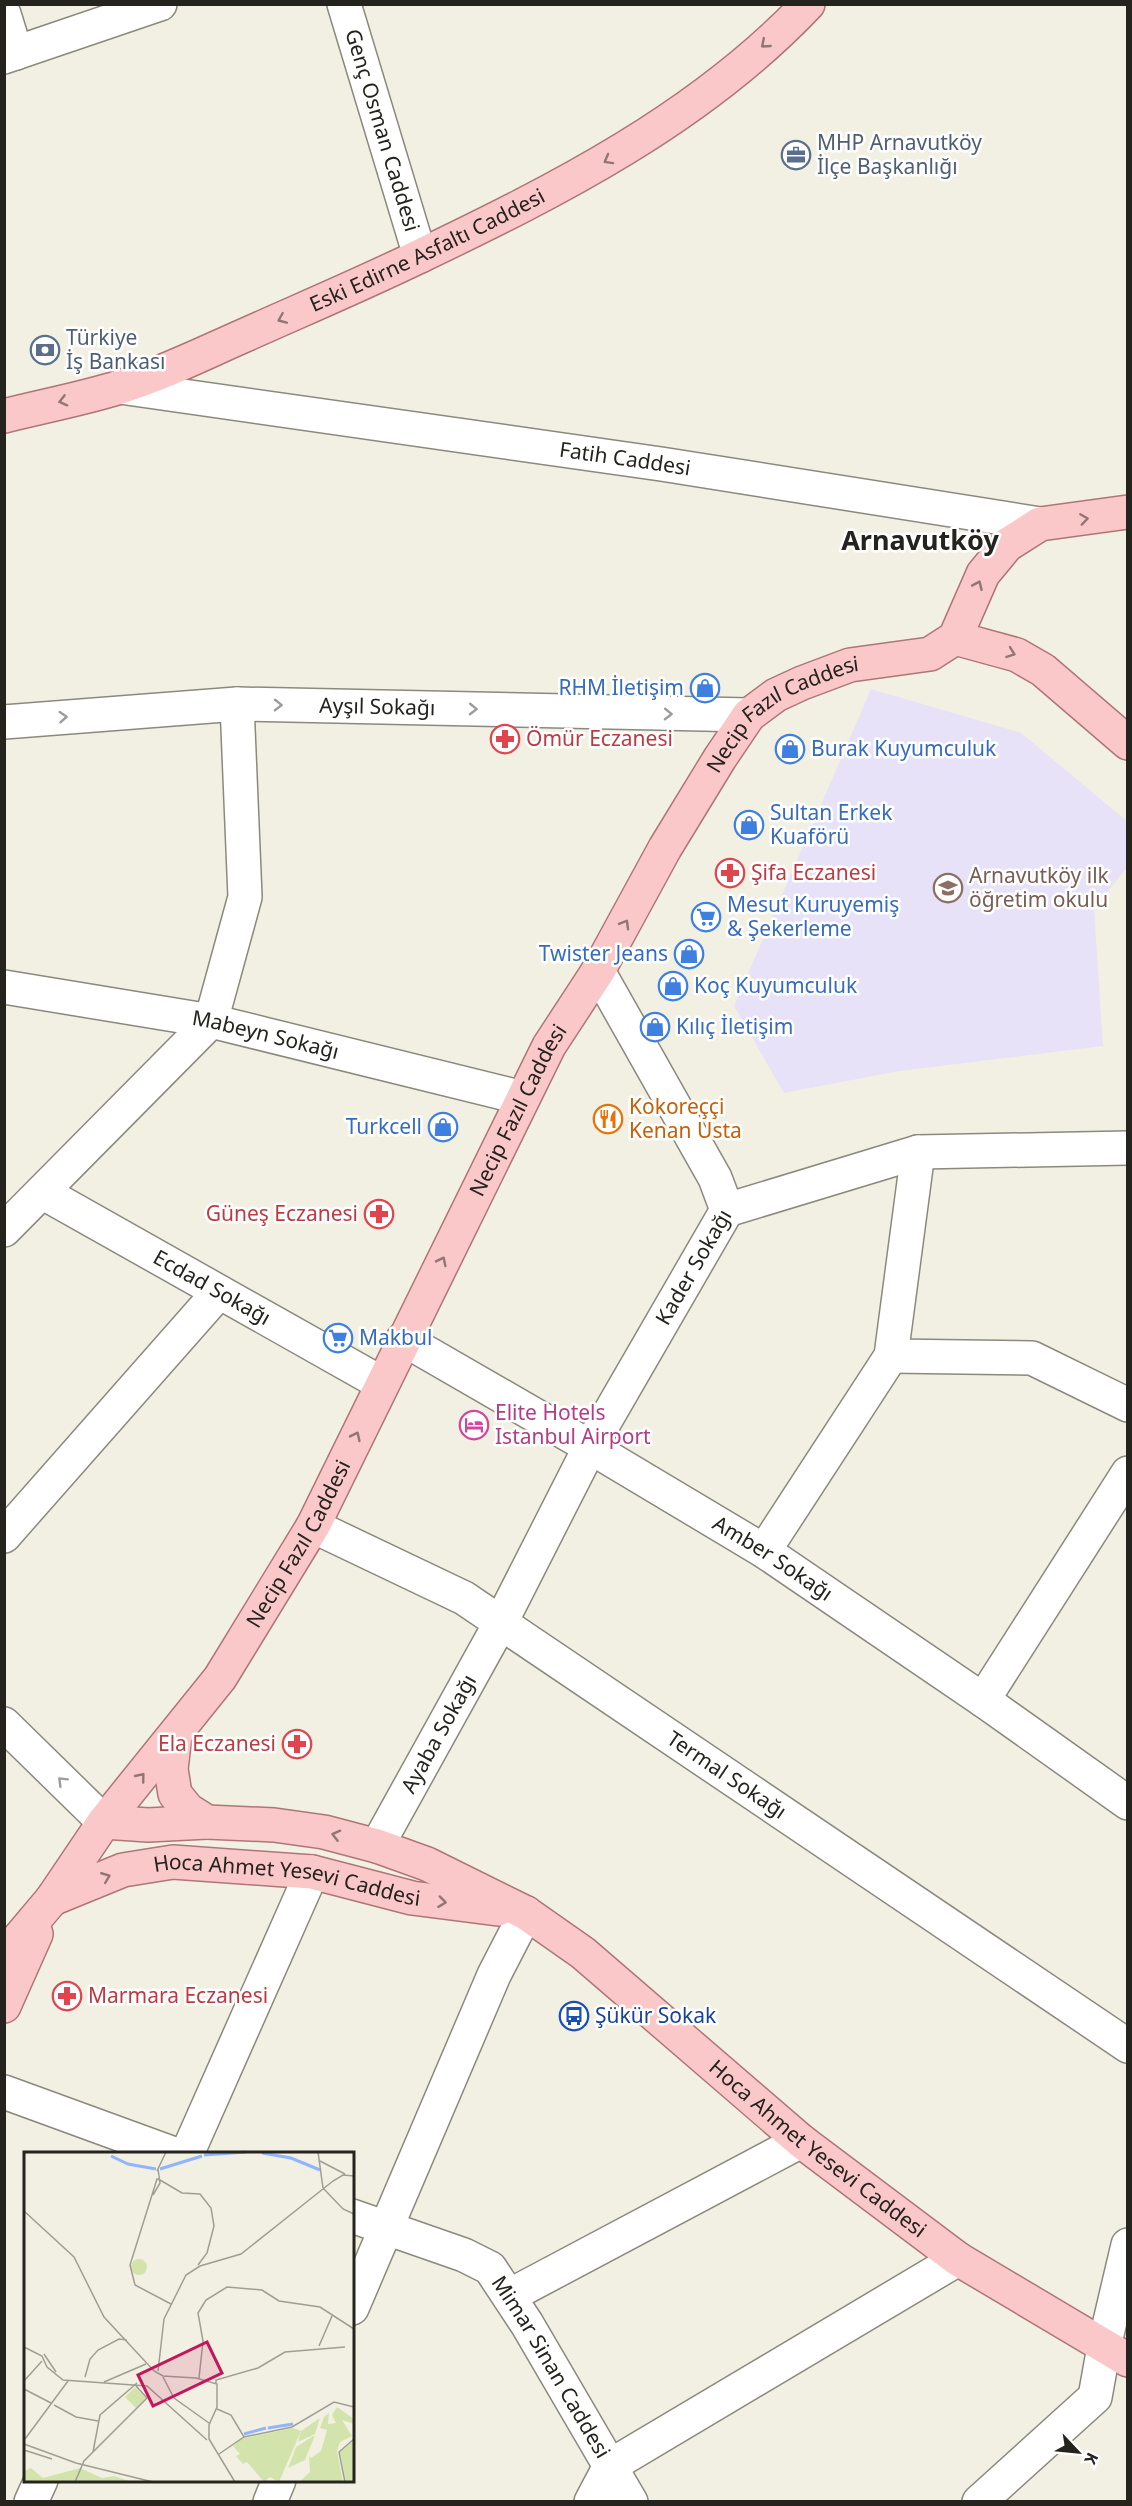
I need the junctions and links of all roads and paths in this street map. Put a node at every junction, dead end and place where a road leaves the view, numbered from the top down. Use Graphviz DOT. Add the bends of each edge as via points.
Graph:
graph roads {
  1 [pos="160,4"];
  2 [pos="344,4"];
  3 [pos="808,4"];
  4 [pos="4,14"];
  5 [pos="10,55"];
  6 [pos="420,256"];
  7 [pos="120,387"];
  8 [pos="4,416"];
  9 [pos="1128,512"];
  10 [pos="1040,525"];
  11 [pos="955,639"];
  12 [pos="237,704"];
  13 [pos="749,715"];
  14 [pos="4,722"];
  15 [pos="1128,743"];
  16 [pos="598,971"];
  17 [pos="4,987"];
  18 [pos="211,1021"];
  19 [pos="523,1098"];
  20 [pos="1128,1148"];
  21 [pos="918,1152"];
  22 [pos="42,1191"];
  23 [pos="727,1210"];
  24 [pos="4,1230"];
  25 [pos="219,1292"];
  26 [pos="403,1340"];
  27 [pos="891,1356"];
  28 [pos="381,1383"];
  29 [pos="1128,1405"];
  30 [pos="590,1447"];
  31 [pos="1128,1473"];
  32 [pos="313,1526"];
  33 [pos="4,1536"];
  34 [pos="764,1551"];
  35 [pos="501,1622"];
  36 [pos="983,1700"];
  37 [pos="4,1724"];
  38 [pos="175,1735"];
  39 [pos="1128,1803"];
  40 [pos="104,1822"];
  41 [pos="207,1822"];
  42 [pos="377,1846"];
  43 [pos="312,1872"];
  44 [pos="51,1899"];
  45 [pos="526,1912"];
  46 [pos="4,1956"];
  47 [pos="4,2006"];
  48 [pos="1128,2046"];
  49 [pos="4,2092"];
  50 [pos="801,2141"];
  51 [pos="169,2152"];
  52 [pos="188,2152"];
  53 [pos="354,2217"];
  54 [pos="387,2228"];
  55 [pos="1128,2245"];
  56 [pos="958,2259"];
  57 [pos="508,2296"];
  58 [pos="354,2303"];
  59 [pos="1116,2353"];
  60 [pos="610,2466"];
  61 [pos="41,2482"];
  62 [pos="279,2482"];
  63 [pos="31,2502"];
  64 [pos="270,2502"];
  65 [pos="591,2502"];
  66 [pos="631,2502"];
  67 [pos="979,2502"];
  1 -- 5 [label="street"];
  2 -- 6 [label="street, Genç Osman Caddesi"];
  3 -- 6 [label="main road, Eski Edirne Asfaltı Caddesi, one-way" via="745,62 616,155"];
  4 -- 5 [label="street"];
  6 -- 7 [label="main road, Eski Edirne Asfaltı Caddesi, one-way" via="190,361"];
  7 -- 8 [label="main road, Eski Edirne Asfaltı Caddesi, one-way"];
  7 -- 10 [label="street, Fatih Caddesi" via="661,464"];
  10 -- 9 [label="main road, Fatih Caddesi, one-way"];
  11 -- 10 [label="main road, one-way" via="983,574 1007,546"];
  11 -- 13 [label="main road, Necip Fazıl Caddesi" via="930,654 850,665 776,695"];
  11 -- 15 [label="main road, one-way" via="1017,655 1043,670"];
  12 -- 13 [label="street, Ayşıl Sokağı, one-way"];
  14 -- 12 [label="street, Ayşıl Sokağı, one-way"];
  12 -- 18 [label="street" via="245,897"];
  16 -- 13 [label="main road, Necip Fazıl Caddesi, one-way" via="665,848"];
  16 -- 19 [label="main road, Necip Fazıl Caddesi" via="549,1046"];
  16 -- 23 [label="street" via="715,1178"];
  17 -- 18 [label="street, Mabeyn Sokağı"];
  18 -- 19 [label="street, Mabeyn Sokağı"];
  18 -- 22 [label="street"];
  26 -- 19 [label="main road, Necip Fazıl Caddesi, one-way"];
  20 -- 21 [label="street, Kader Sokağı"];
  21 -- 23 [label="street, Kader Sokağı"];
  21 -- 27 [label="street"];
  22 -- 24 [label="street"];
  22 -- 25 [label="street, Ecdad Sokağı"];
  23 -- 30 [label="street, Kader Sokağı"];
  25 -- 28 [label="street, Ecdad Sokağı"];
  25 -- 33 [label="street"];
  26 -- 28 [label="main road, Necip Fazıl Caddesi"];
  26 -- 30 [label="street, Amber Sokağı"];
  27 -- 29 [label="street" via="1032,1358"];
  27 -- 34 [label="street"];
  32 -- 28 [label="main road, Necip Fazıl Caddesi, one-way"];
  30 -- 34 [label="street, Amber Sokağı"];
  30 -- 35 [label="street, Kader Sokağı"];
  31 -- 36 [label="street"];
  32 -- 35 [label="street, Termal Sokağı" via="464,1598"];
  32 -- 38 [label="main road, Necip Fazıl Caddesi" via="220,1678"];
  34 -- 36 [label="street, Amber Sokağı"];
  35 -- 42 [label="street, Ayaba Sokağı"];
  35 -- 48 [label="street, Termal Sokağı"];
  36 -- 39 [label="street, Amber Sokağı"];
  40 -- 37 [label="street, one-way"];
  40 -- 38 [label="main road, Necip Fazıl Caddesi, one-way"];
  38 -- 41 [label="main road" via="171,1769 175,1794 188,1810"];
  40 -- 41 [label="main road, Hoca Ahmet Yesevi Caddesi"];
  40 -- 44 [label="main road, Necip Fazıl Caddesi"];
  42 -- 41 [label="main road, Hoca Ahmet Yesevi Caddesi, one-way" via="324,1832"];
  42 -- 45 [label="main road, Hoca Ahmet Yesevi Caddesi" via="427,1864"];
  44 -- 43 [label="main road, Hoca Ahmet Yesevi Caddesi, one-way" via="123,1870 173,1862"];
  43 -- 45 [label="main road, Hoca Ahmet Yesevi Caddesi, one-way" via="412,1898"];
  43 -- 52 [label="street"];
  44 -- 46 [label="main road"];
  44 -- 47 [label="main road"];
  45 -- 50 [label="main road, Hoca Ahmet Yesevi Caddesi" via="583,1953"];
  45 -- 54 [label="street" via="495,1975"];
  49 -- 51 [label="street"];
  50 -- 56 [label="main road, Hoca Ahmet Yesevi Caddesi"];
  50 -- 57 [label="street"];
  53 -- 54 [label="street, Mimar Sinan Caddesi"];
  54 -- 57 [label="street, Mimar Sinan Caddesi" via="490,2268"];
  54 -- 58 [label="street"];
  55 -- 59 [label="street"];
  56 -- 59 [label="main road, Hoca Ahmet Yesevi Caddesi"];
  56 -- 60 [label="street"];
  57 -- 60 [label="street, Mimar Sinan Caddesi"];
  59 -- 67 [label="street" via="1095,2397"];
  60 -- 65 [label="street"];
  60 -- 66 [label="street, Mimar Sinan Caddesi"];
  61 -- 63 [label="street"];
  62 -- 64 [label="street"];
}
